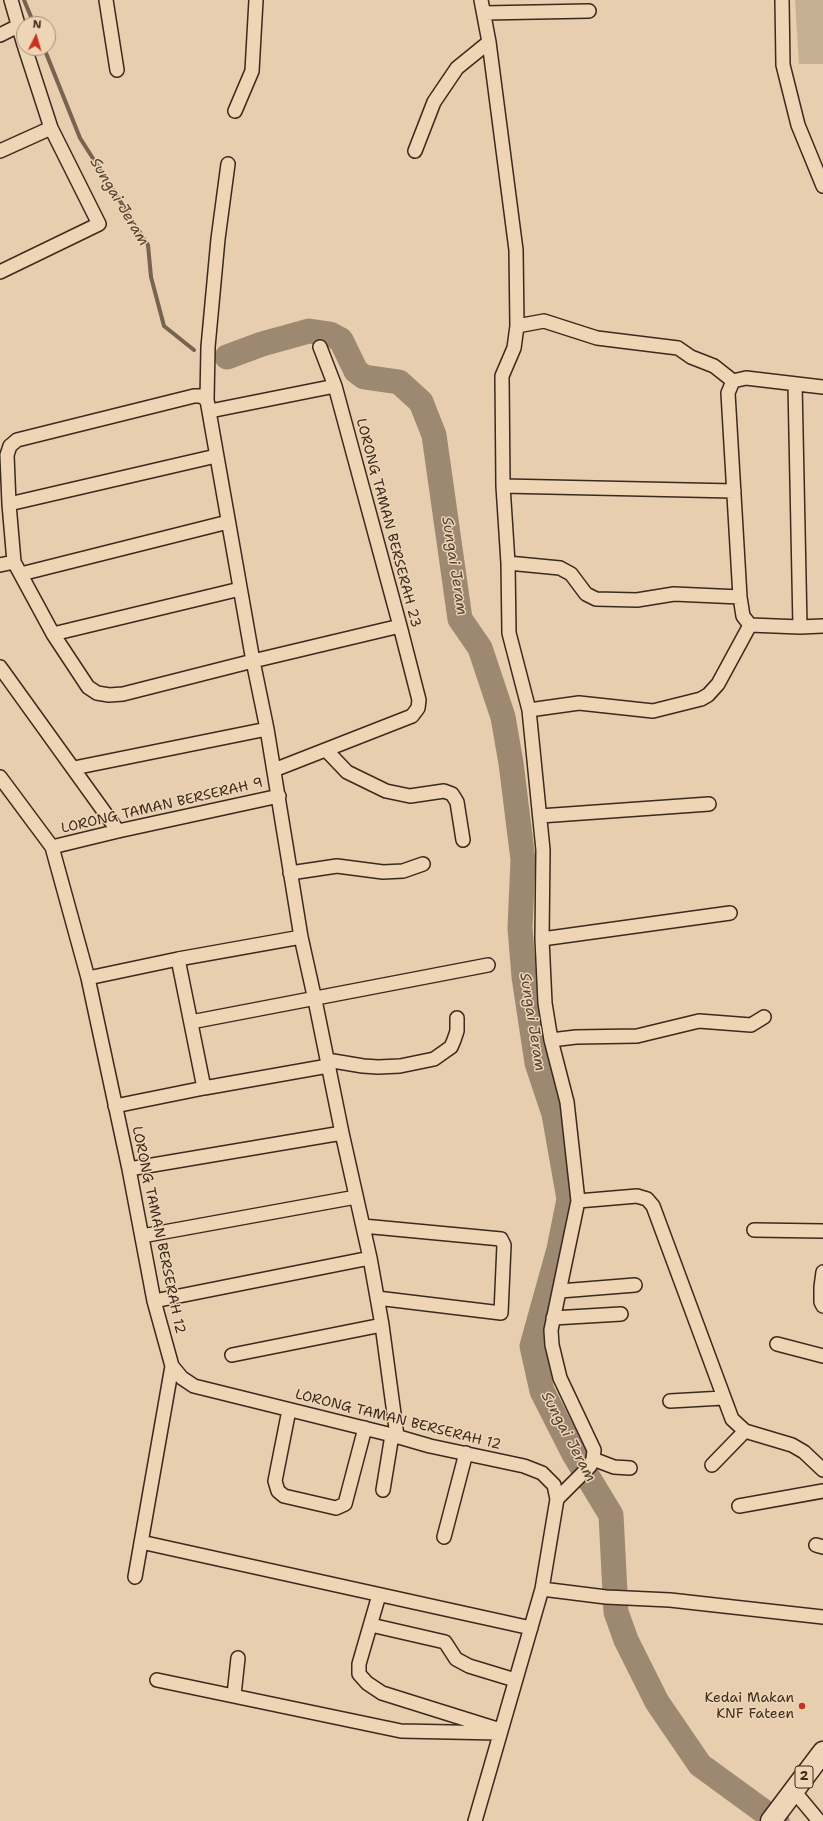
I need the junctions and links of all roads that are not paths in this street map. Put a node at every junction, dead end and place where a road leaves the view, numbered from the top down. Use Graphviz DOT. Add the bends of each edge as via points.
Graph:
graph roads {
  1 [pos="11,0"];
  2 [pos="106,0"];
  3 [pos="256,0"];
  4 [pos="481,0"];
  5 [pos="782,0"];
  6 [pos="589,11"];
  7 [pos="484,13"];
  8 [pos="16,19"];
  9 [pos="16,27"];
  10 [pos="0,35"];
  11 [pos="489,42"];
  12 [pos="27,56"];
  13 [pos="117,70"];
  14 [pos="235,112"];
  15 [pos="51,128"];
  16 [pos="415,151"];
  17 [pos="0,152"];
  18 [pos="228,164"];
  19 [pos="823,186"];
  20 [pos="0,272"];
  21 [pos="517,326"];
  22 [pos="320,347"];
  23 [pos="733,381"];
  24 [pos="795,384"];
  25 [pos="335,386"];
  26 [pos="823,387"];
  27 [pos="208,406"];
  28 [pos="216,456"];
  29 [pos="503,486"];
  30 [pos="734,490"];
  31 [pos="8,504"];
  32 [pos="228,522"];
  33 [pos="14,562"];
  34 [pos="508,563"];
  35 [pos="0,565"];
  36 [pos="21,574"];
  37 [pos="240,589"];
  38 [pos="740,597"];
  39 [pos="750,625"];
  40 [pos="400,626"];
  41 [pos="823,626"];
  42 [pos="800,627"];
  43 [pos="53,634"];
  44 [pos="253,661"];
  45 [pos="0,667"];
  46 [pos="529,710"];
  47 [pos="267,729"];
  48 [pos="326,750"];
  49 [pos="74,768"];
  50 [pos="274,770"];
  51 [pos="0,777"];
  52 [pos="279,796"];
  53 [pos="710,804"];
  54 [pos="540,816"];
  55 [pos="118,831"];
  56 [pos="463,840"];
  57 [pos="52,847"];
  58 [pos="423,864"];
  59 [pos="290,873"];
  60 [pos="730,913"];
  61 [pos="301,937"];
  62 [pos="542,939"];
  63 [pos="178,959"];
  64 [pos="488,965"];
  65 [pos="88,978"];
  66 [pos="316,1000"];
  67 [pos="764,1017"];
  68 [pos="457,1018"];
  69 [pos="191,1022"];
  70 [pos="550,1040"];
  71 [pos="327,1063"];
  72 [pos="204,1088"];
  73 [pos="115,1106"];
  74 [pos="342,1133"];
  75 [pos="129,1170"];
  76 [pos="356,1197"];
  77 [pos="578,1201"];
  78 [pos="363,1226"];
  79 [pos="754,1230"];
  80 [pos="823,1231"];
  81 [pos="142,1236"];
  82 [pos="370,1258"];
  83 [pos="823,1272"];
  84 [pos="635,1285"];
  85 [pos="560,1290"];
  86 [pos="377,1298"];
  87 [pos="154,1301"];
  88 [pos="823,1306"];
  89 [pos="621,1314"];
  90 [pos="553,1318"];
  91 [pos="382,1325"];
  92 [pos="777,1344"];
  93 [pos="232,1355"];
  94 [pos="823,1356"];
  95 [pos="172,1366"];
  96 [pos="723,1398"];
  97 [pos="670,1402"];
  98 [pos="289,1410"];
  99 [pos="365,1428"];
  100 [pos="745,1431"];
  101 [pos="395,1435"];
  102 [pos="466,1453"];
  103 [pos="592,1462"];
  104 [pos="712,1465"];
  105 [pos="630,1468"];
  106 [pos="823,1470"];
  107 [pos="383,1490"];
  108 [pos="823,1491"];
  109 [pos="557,1499"];
  110 [pos="739,1506"];
  111 [pos="444,1537"];
  112 [pos="141,1542"];
  113 [pos="135,1578"];
  114 [pos="542,1589"];
  115 [pos="379,1595"];
  116 [pos="823,1617"];
  117 [pos="371,1625"];
  118 [pos="531,1628"];
  119 [pos="238,1658"];
  120 [pos="156,1680"];
  121 [pos="515,1680"];
  122 [pos="234,1695"];
  123 [pos="499,1731"];
  124 [pos="823,1752"];
  125 [pos="789,1796"];
  126 [pos="475,1821"];
  127 [pos="771,1821"];
  128 [pos="819,1821"];
  1 -- 8 [label="street"];
  2 -- 13 [label="street"];
  3 -- 14 [label="street" via="252,71"];
  4 -- 7 [label="street"];
  5 -- 19 [label="street" via="783,65 798,125"];
  6 -- 7 [label="street"];
  7 -- 11 [label="street"];
  9 -- 10 [label="street"];
  11 -- 16 [label="street" via="457,68 434,102"];
  11 -- 21 [label="street" via="516,250"];
  12 -- 15 [label="street"];
  15 -- 17 [label="street"];
  15 -- 20 [label="street" via="99,224"];
  18 -- 27 [label="street" via="218,239 208,353"];
  21 -- 23 [label="street" via="544,322 597,338 678,348 691,357 714,366"];
  21 -- 29 [label="street" via="514,348 502,376"];
  22 -- 25 [label="street, LORONG TAMAN BERSERAH 23"];
  23 -- 24 [label="street" via="746,378"];
  23 -- 30 [label="street" via="728,393"];
  24 -- 26 [label="street"];
  24 -- 42 [label="street"];
  25 -- 27 [label="street"];
  25 -- 40 [label="street, LORONG TAMAN BERSERAH 23"];
  27 -- 28 [label="street"];
  27 -- 31 [label="street" via="201,396 194,396 17,440 10,446 7,455"];
  28 -- 31 [label="street"];
  28 -- 32 [label="street"];
  29 -- 30 [label="street"];
  29 -- 34 [label="street"];
  30 -- 38 [label="street"];
  31 -- 33 [label="street"];
  32 -- 36 [label="street"];
  32 -- 37 [label="street"];
  33 -- 35 [label="street"];
  33 -- 36 [label="street"];
  34 -- 38 [label="street" via="560,568 571,574 586,594 596,599 637,600 674,594"];
  34 -- 46 [label="street" via="509,633"];
  36 -- 43 [label="street"];
  37 -- 43 [label="street"];
  37 -- 44 [label="street"];
  38 -- 39 [label="street" via="743,616"];
  39 -- 42 [label="street"];
  39 -- 46 [label="street" via="718,684 701,699 653,711 579,703"];
  40 -- 44 [label="street"];
  40 -- 48 [label="street, LORONG TAMAN BERSERAH 23" via="419,700 418,708 412,716"];
  41 -- 42 [label="street"];
  43 -- 44 [label="street" via="88,687 97,693 110,695 123,694"];
  44 -- 47 [label="street"];
  45 -- 49 [label="street"];
  46 -- 54 [label="street"];
  47 -- 49 [label="street"];
  47 -- 50 [label="street"];
  48 -- 50 [label="street"];
  48 -- 56 [label="street" via="347,772 386,791 410,796 444,791 452,794 457,802"];
  49 -- 55 [label="street"];
  50 -- 52 [label="street"];
  51 -- 57 [label="street, LORONG TAMAN BERSERAH 12"];
  52 -- 55 [label="street, LORONG TAMAN BERSERAH 9"];
  52 -- 59 [label="street"];
  53 -- 54 [label="street"];
  54 -- 62 [label="street" via="543,850"];
  55 -- 57 [label="street, LORONG TAMAN BERSERAH 9"];
  57 -- 65 [label="street, LORONG TAMAN BERSERAH 12"];
  58 -- 59 [label="street" via="404,871 383,872 337,866"];
  59 -- 61 [label="street"];
  60 -- 62 [label="street"];
  61 -- 63 [label="street"];
  61 -- 66 [label="street"];
  62 -- 70 [label="street" via="545,1003"];
  63 -- 65 [label="street"];
  63 -- 69 [label="street"];
  64 -- 66 [label="street"];
  65 -- 73 [label="street, LORONG TAMAN BERSERAH 12"];
  66 -- 69 [label="street"];
  66 -- 71 [label="street"];
  67 -- 70 [label="street" via="751,1026 695,1022 637,1036"];
  68 -- 71 [label="street" via="454,1040 450,1047 434,1059 417,1064 393,1066"];
  69 -- 72 [label="street"];
  70 -- 77 [label="street" via="567,1102"];
  71 -- 72 [label="street"];
  71 -- 74 [label="street"];
  72 -- 73 [label="street"];
  73 -- 75 [label="street, LORONG TAMAN BERSERAH 12"];
  74 -- 75 [label="street"];
  74 -- 76 [label="street"];
  75 -- 81 [label="street, LORONG TAMAN BERSERAH 12"];
  76 -- 78 [label="street"];
  76 -- 81 [label="street"];
  77 -- 85 [label="street"];
  77 -- 96 [label="street" via="637,1196 646,1199 653,1206"];
  78 -- 82 [label="street"];
  78 -- 86 [label="street" via="501,1239 504,1245 501,1314"];
  79 -- 80 [label="street"];
  81 -- 87 [label="street, LORONG TAMAN BERSERAH 12"];
  82 -- 86 [label="street"];
  82 -- 87 [label="street"];
  83 -- 88 [label="street"];
  84 -- 85 [label="street"];
  85 -- 90 [label="street"];
  86 -- 91 [label="street"];
  87 -- 95 [label="street, LORONG TAMAN BERSERAH 12"];
  89 -- 90 [label="street"];
  90 -- 103 [label="street" via="552,1345 560,1378 591,1441 594,1450"];
  91 -- 93 [label="street"];
  91 -- 101 [label="street"];
  92 -- 94 [label="street"];
  95 -- 98 [label="street, LORONG TAMAN BERSERAH 12" via="182,1378 194,1386"];
  95 -- 112 [label="street"];
  96 -- 97 [label="street"];
  96 -- 100 [label="street" via="732,1419"];
  98 -- 99 [label="street, LORONG TAMAN BERSERAH 12"];
  98 -- 99 [label="street" via="274,1481 278,1491 284,1496 336,1508 345,1504"];
  99 -- 101 [label="street, LORONG TAMAN BERSERAH 12"];
  100 -- 104 [label="street"];
  100 -- 106 [label="street" via="792,1445 804,1452"];
  101 -- 102 [label="street, LORONG TAMAN BERSERAH 12" via="430,1446"];
  101 -- 107 [label="street"];
  102 -- 109 [label="street, LORONG TAMAN BERSERAH 12" via="524,1466 542,1473 554,1485"];
  102 -- 111 [label="street"];
  103 -- 105 [label="street"];
  103 -- 109 [label="street"];
  108 -- 110 [label="street"];
  109 -- 114 [label="street"];
  112 -- 113 [label="street"];
  112 -- 115 [label="street"];
  114 -- 116 [label="street"];
  114 -- 118 [label="street"];
  115 -- 117 [label="street"];
  115 -- 118 [label="street"];
  117 -- 121 [label="street" via="445,1642 456,1659 469,1666"];
  117 -- 123 [label="street" via="359,1664 359,1674 367,1684 382,1693"];
  118 -- 121 [label="street"];
  119 -- 122 [label="street"];
  120 -- 122 [label="street"];
  121 -- 123 [label="street"];
  122 -- 123 [label="street" via="401,1731"];
  123 -- 126 [label="street"];
  124 -- 125 [label="highway, 2"];
  125 -- 127 [label="highway, 2"];
  125 -- 128 [label="street"];
}
